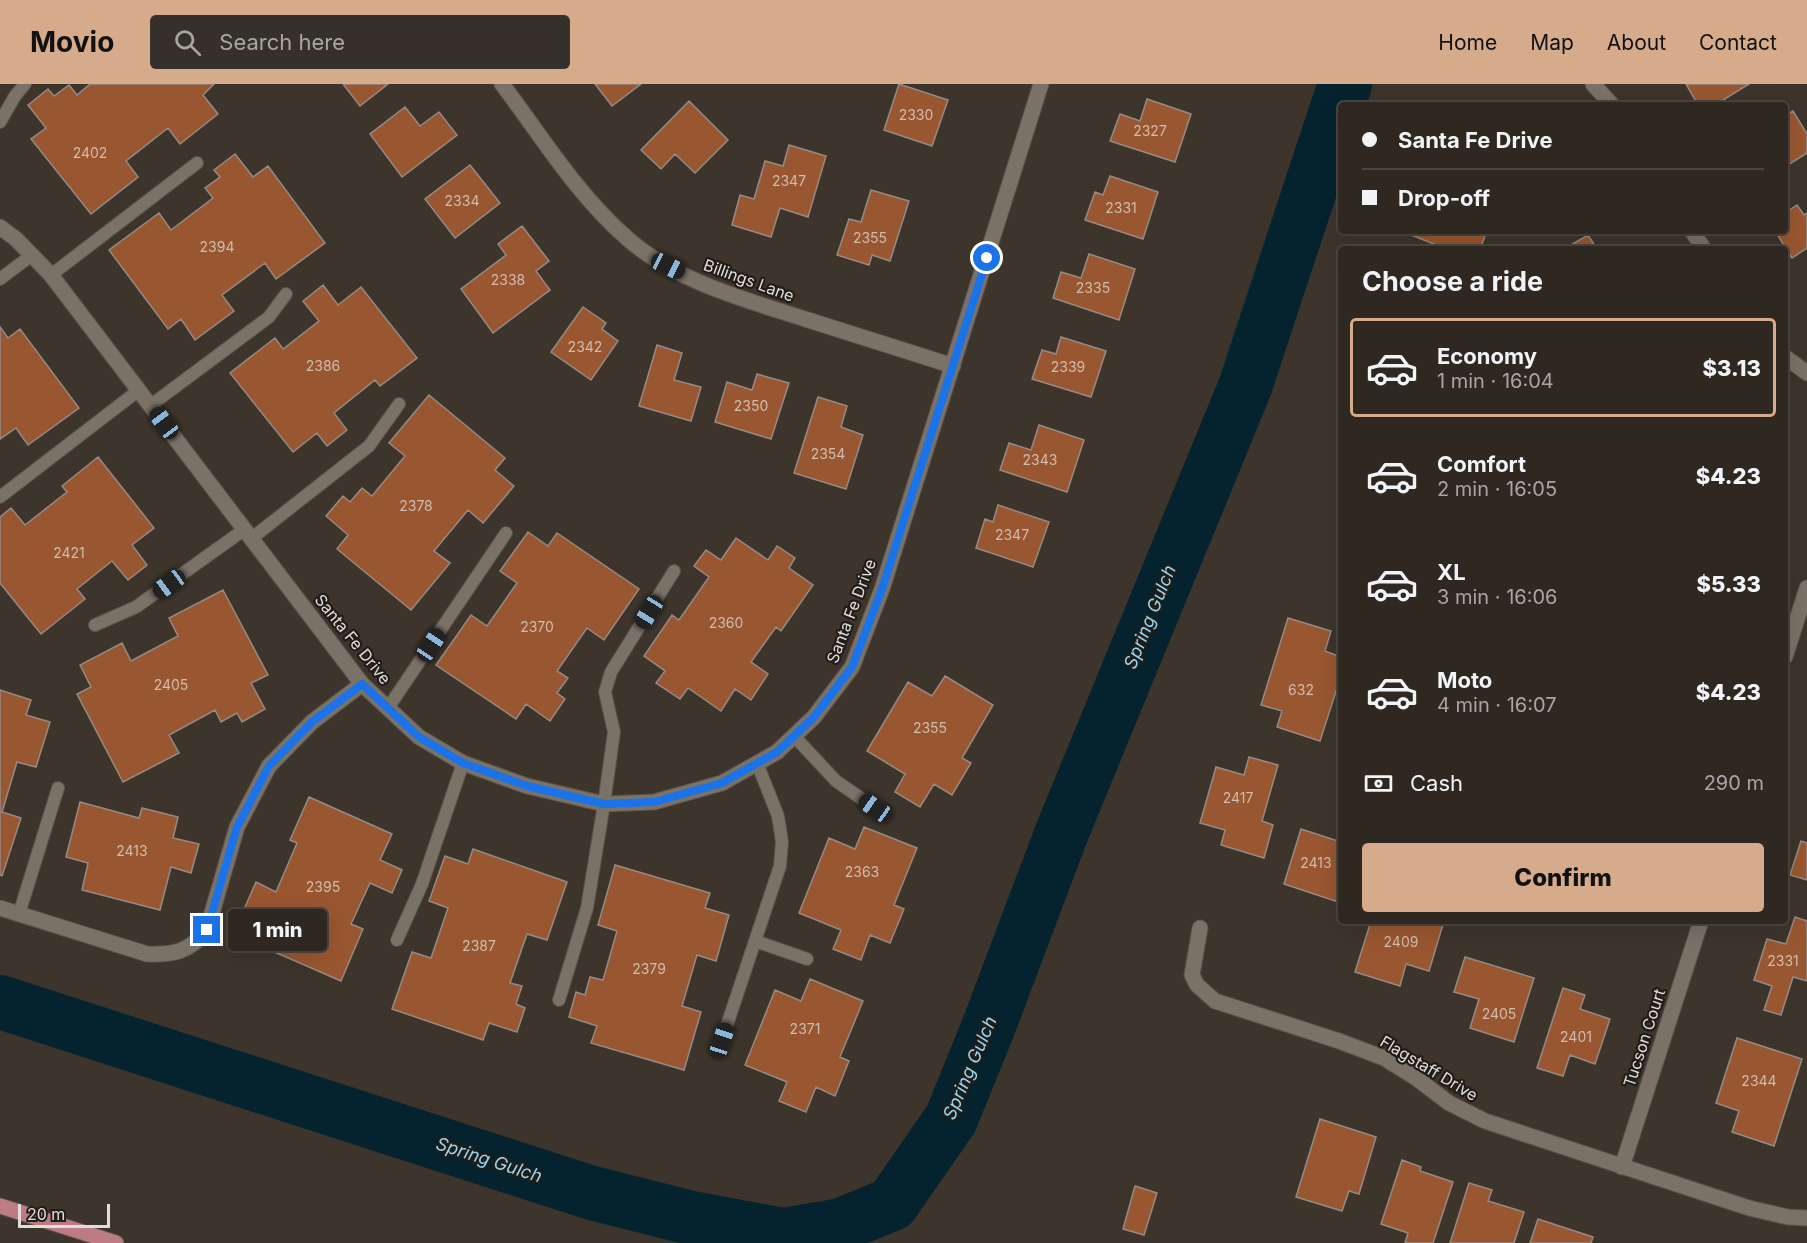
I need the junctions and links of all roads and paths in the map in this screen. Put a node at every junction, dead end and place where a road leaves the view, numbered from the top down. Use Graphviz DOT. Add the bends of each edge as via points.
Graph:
graph roads {
  1 [pos="25,84"];
  2 [pos="502,84"];
  3 [pos="1041,84"];
  4 [pos="1593,84"];
  5 [pos="1609,102"];
  6 [pos="0,122"];
  7 [pos="197,163"];
  8 [pos="0,227"];
  9 [pos="32,255"];
  10 [pos="51,275"];
  11 [pos="0,279"];
  12 [pos="286,294"];
  13 [pos="1788,359"];
  14 [pos="953,366"];
  15 [pos="1807,373"];
  16 [pos="139,390"];
  17 [pos="399,404"];
  18 [pos="151,405"];
  19 [pos="0,497"];
  20 [pos="248,533"];
  21 [pos="506,533"];
  22 [pos="674,571"];
  23 [pos="1807,588"];
  24 [pos="95,625"];
  25 [pos="1788,648"];
  26 [pos="362,684"];
  27 [pos="388,708"];
  28 [pos="794,736"];
  29 [pos="463,763"];
  30 [pos="757,763"];
  31 [pos="58,788"];
  32 [pos="604,804"];
  33 [pos="875,808"];
  34 [pos="0,908"];
  35 [pos="19,914"];
  36 [pos="1700,924"];
  37 [pos="1200,928"];
  38 [pos="397,940"];
  39 [pos="755,941"];
  40 [pos="807,959"];
  41 [pos="559,1000"];
  42 [pos="722,1040"];
  43 [pos="1622,1167"];
  44 [pos="0,1206"];
  45 [pos="1807,1218"];
  46 [pos="116,1243"];
  1 -- 6 [label="lane"];
  2 -- 14 [label="street, Billings Lane" via="597,210 630,241 668,266 751,302"];
  3 -- 14 [label="street, Santa Fe Drive"];
  4 -- 5 [label="street"];
  7 -- 10 [label="lane"];
  8 -- 9 [label="street, Santa Fe Drive"];
  9 -- 10 [label="street, Santa Fe Drive"];
  9 -- 11 [label="lane"];
  10 -- 16 [label="street, Santa Fe Drive"];
  12 -- 18 [label="lane" via="269,317"];
  13 -- 15 [label="street"];
  14 -- 28 [label="street, Santa Fe Drive" via="882,589 852,667 814,717"];
  16 -- 18 [label="street, Santa Fe Drive"];
  16 -- 19 [label="lane"];
  17 -- 20 [label="lane" via="369,446"];
  18 -- 20 [label="street, Santa Fe Drive"];
  20 -- 24 [label="lane" via="136,608"];
  20 -- 26 [label="street, Santa Fe Drive"];
  21 -- 27 [label="lane"];
  22 -- 32 [label="lane" via="611,672 605,692 614,732"];
  23 -- 25 [label="street"];
  26 -- 27 [label="street, Santa Fe Drive"];
  26 -- 35 [label="street" via="312,722 269,766 237,827 207,930 196,943 182,951 147,954"];
  27 -- 29 [label="street, Santa Fe Drive" via="419,737"];
  28 -- 30 [label="street, Santa Fe Drive"];
  28 -- 33 [label="lane" via="836,781"];
  29 -- 32 [label="street, Santa Fe Drive" via="527,786"];
  29 -- 38 [label="lane" via="422,884"];
  30 -- 32 [label="street, Santa Fe Drive" via="722,783 654,802"];
  30 -- 39 [label="lane" via="778,816 782,843 780,866"];
  31 -- 35 [label="lane"];
  32 -- 41 [label="lane" via="587,908"];
  34 -- 35 [label="street"];
  36 -- 43 [label="street, Tucson Court"];
  37 -- 43 [label="street, Flagstaff Drive" via="1192,975 1215,1001 1384,1058 1449,1103 1485,1121"];
  39 -- 40 [label="lane"];
  39 -- 42 [label="lane"];
  43 -- 45 [label="street, Flagstaff Drive" via="1749,1208"];
  44 -- 46 [label="main road"];
}
